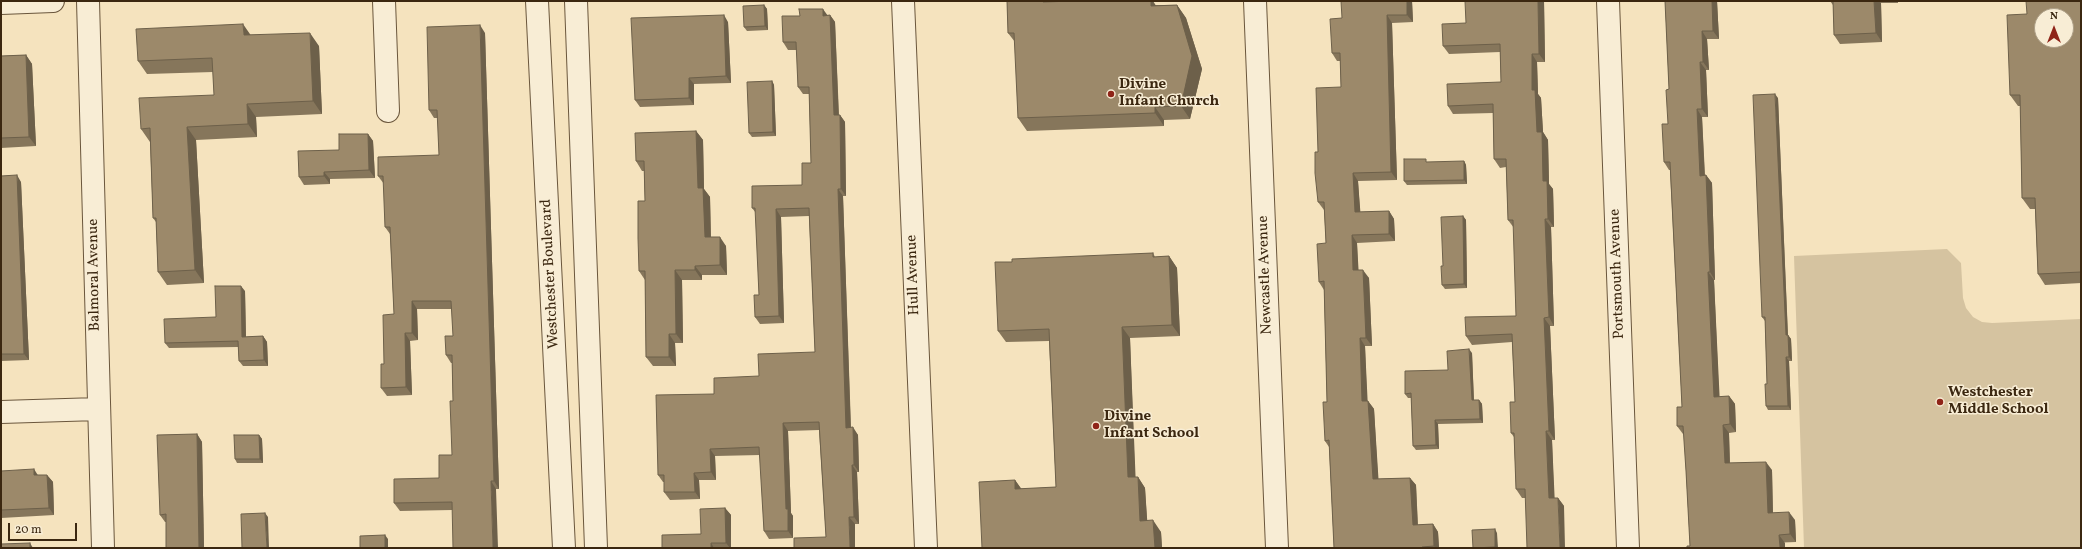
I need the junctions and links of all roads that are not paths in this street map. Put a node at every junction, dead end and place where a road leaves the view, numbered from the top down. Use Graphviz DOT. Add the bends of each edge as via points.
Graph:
graph roads {
  1 [pos="53,1"];
  2 [pos="88,1"];
  3 [pos="384,1"];
  4 [pos="537,1"];
  5 [pos="576,1"];
  6 [pos="903,1"];
  7 [pos="1255,1"];
  8 [pos="1608,1"];
  9 [pos="1,3"];
  10 [pos="388,110"];
  11 [pos="98,409"];
  12 [pos="1,412"];
  13 [pos="103,548"];
  14 [pos="564,548"];
  15 [pos="596,548"];
  16 [pos="926,548"];
  17 [pos="1277,548"];
  18 [pos="1628,548"];
  1 -- 9 [label="street"];
  2 -- 11 [label="street, Balmoral Avenue"];
  3 -- 10 [label="street"];
  4 -- 14 [label="street, Westchester Boulevard"];
  5 -- 15 [label="street"];
  6 -- 16 [label="street, Hull Avenue"];
  7 -- 17 [label="street, Newcastle Avenue"];
  8 -- 18 [label="street, Portsmouth Avenue"];
  11 -- 12 [label="street"];
  11 -- 13 [label="street, Balmoral Avenue"];
}
